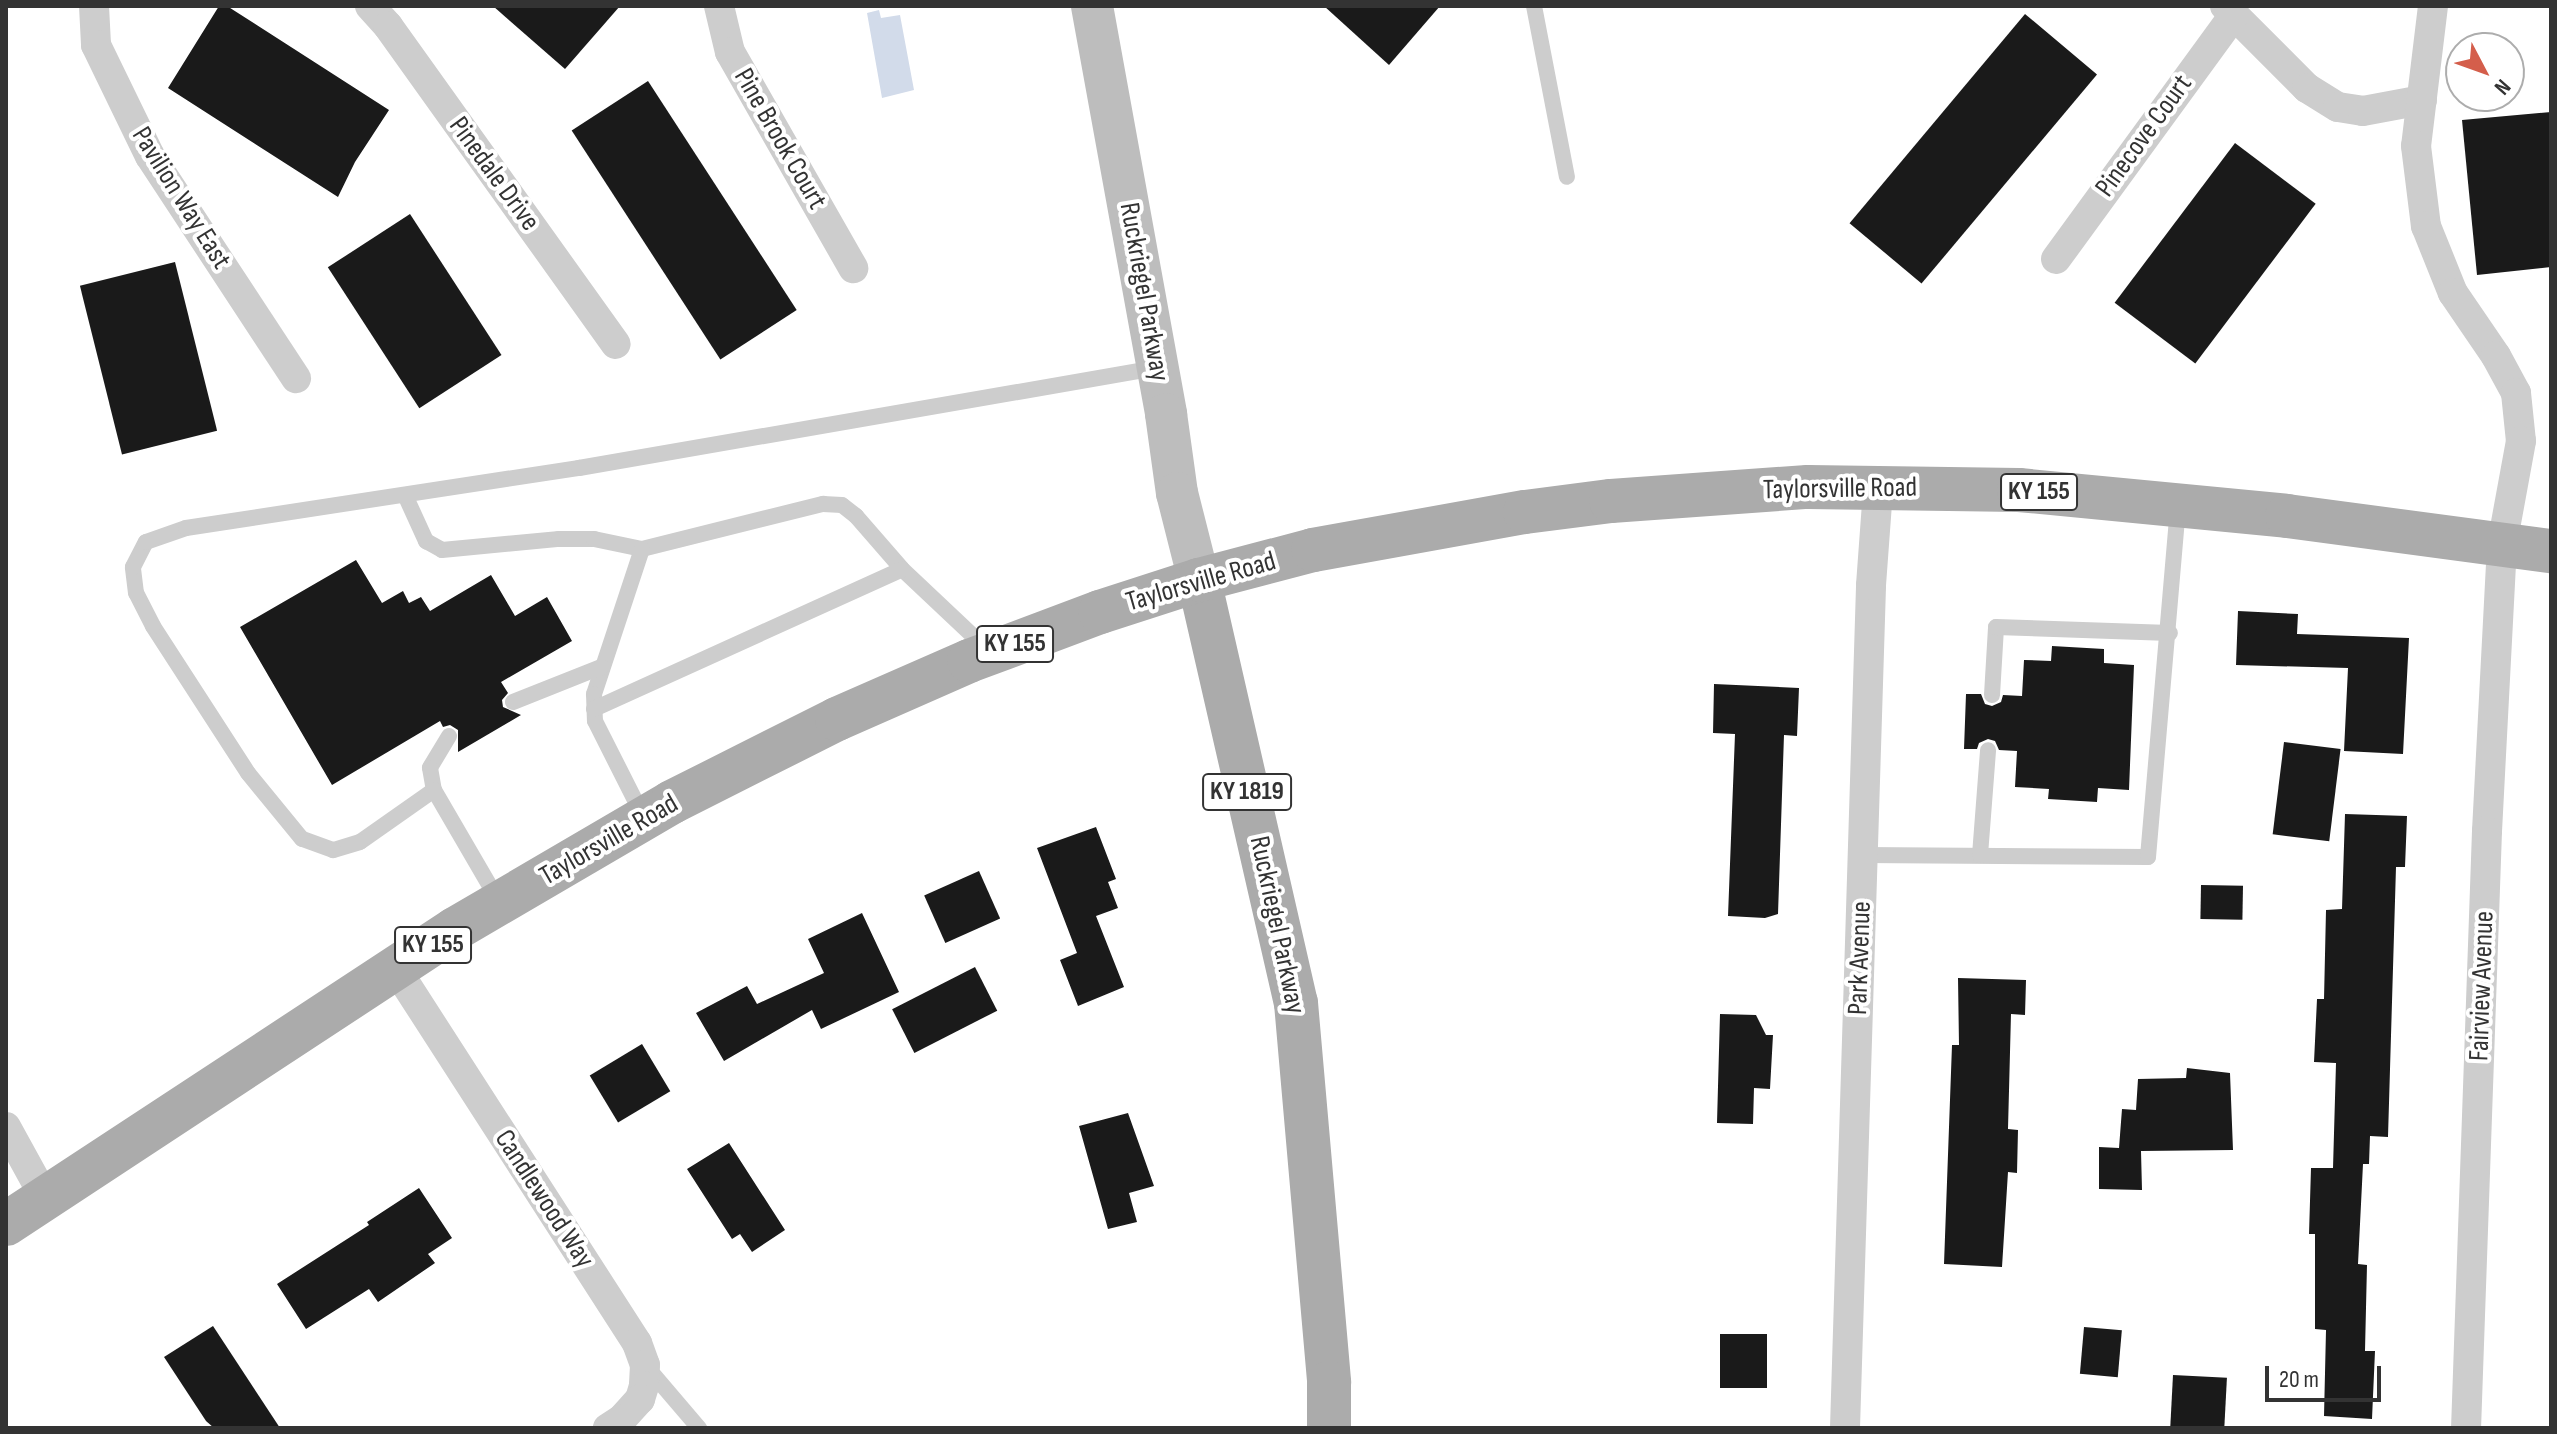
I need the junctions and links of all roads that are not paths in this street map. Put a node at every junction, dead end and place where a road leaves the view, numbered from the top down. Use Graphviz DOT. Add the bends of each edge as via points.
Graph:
graph roads {
  1 [pos="94,6"];
  2 [pos="370,6"];
  3 [pos="719,6"];
  4 [pos="1092,6"];
  5 [pos="1534,6"];
  6 [pos="2433,6"];
  7 [pos="2229,11"];
  8 [pos="2422,100"];
  9 [pos="1567,177"];
  10 [pos="2056,259"];
  11 [pos="853,268"];
  12 [pos="616,344"];
  13 [pos="1157,368"];
  14 [pos="296,378"];
  15 [pos="1878,489"];
  16 [pos="405,495"];
  17 [pos="2178,506"];
  18 [pos="2502,545"];
  19 [pos="642,549"];
  20 [pos="2551,551"];
  21 [pos="902,569"];
  22 [pos="1199,580"];
  23 [pos="2170,633"];
  24 [pos="991,653"];
  25 [pos="601,667"];
  26 [pos="1992,695"];
  27 [pos="513,702"];
  28 [pos="594,709"];
  29 [pos="449,736"];
  30 [pos="1988,750"];
  31 [pos="434,790"];
  32 [pos="644,818"];
  33 [pos="1863,855"];
  34 [pos="1980,855"];
  35 [pos="500,903"];
  36 [pos="396,969"];
  37 [pos="6,1127"];
  38 [pos="45,1198"];
  39 [pos="6,1224"];
  40 [pos="645,1365"];
  41 [pos="608,1428"];
  42 [pos="699,1428"];
  43 [pos="1329,1428"];
  44 [pos="1845,1428"];
  45 [pos="2466,1428"];
  1 -- 14 [label="street, Pavilion Way East" via="96,45 150,156"];
  2 -- 12 [label="street, Pinedale Drive"];
  3 -- 11 [label="street, Pine Brook Court" via="730,52"];
  4 -- 13 [label="main road, Ruckriegel Parkway / KY 1819"];
  5 -- 9 [label="lane"];
  6 -- 8 [label="street, Fairview Avenue"];
  7 -- 8 [label="street" via="2307,88 2338,107 2363,111"];
  7 -- 10 [label="street, Pinecove Court"];
  8 -- 18 [label="street, Fairview Avenue" via="2416,146 2426,226 2453,293 2516,393 2521,441"];
  13 -- 16 [label="lane"];
  13 -- 22 [label="main road, Ruckriegel Parkway / KY 1819" via="1177,493"];
  15 -- 17 [label="main road, Taylorsville Road / KY 155" via="2019,490"];
  15 -- 22 [label="main road, Taylorsville Road / KY 155" via="1808,487 1525,512 1313,550"];
  15 -- 33 [label="street, Park Avenue"];
  16 -- 19 [label="lane" via="426,541 442,550 559,539 594,539"];
  16 -- 31 [label="lane" via="186,528 146,542 133,567 136,593 153,626 248,773 302,839 333,850 360,842"];
  17 -- 18 [label="main road, Taylorsville Road / KY 155"];
  17 -- 23 [label="lane"];
  18 -- 20 [label="main road, Taylorsville Road / KY 155"];
  18 -- 45 [label="street, Fairview Avenue"];
  19 -- 21 [label="lane" via="823,504 842,505"];
  19 -- 25 [label="lane"];
  21 -- 24 [label="lane"];
  21 -- 28 [label="lane"];
  22 -- 24 [label="main road, Taylorsville Road / KY 155"];
  22 -- 43 [label="main road, Ruckriegel Parkway / KY 1819" via="1296,1003"];
  23 -- 26 [label="lane" via="1996,627"];
  23 -- 34 [label="lane" via="2148,857"];
  24 -- 32 [label="main road, Taylorsville Road / KY 155" via="837,719"];
  25 -- 27 [label="lane"];
  25 -- 28 [label="lane"];
  28 -- 32 [label="lane" via="595,721"];
  29 -- 31 [label="lane" via="430,768"];
  30 -- 34 [label="lane"];
  31 -- 35 [label="lane"];
  32 -- 35 [label="main road, Taylorsville Road / KY 155"];
  33 -- 34 [label="lane"];
  33 -- 44 [label="street, Park Avenue"];
  35 -- 36 [label="main road, Taylorsville Road / KY 155"];
  36 -- 38 [label="main road, Taylorsville Road / KY 155"];
  36 -- 40 [label="street, Candlewood Way" via="637,1343"];
  37 -- 38 [label="street"];
  38 -- 39 [label="main road, Taylorsville Road / KY 155"];
  40 -- 41 [label="street" via="640,1399"];
  40 -- 42 [label="lane"];
}
